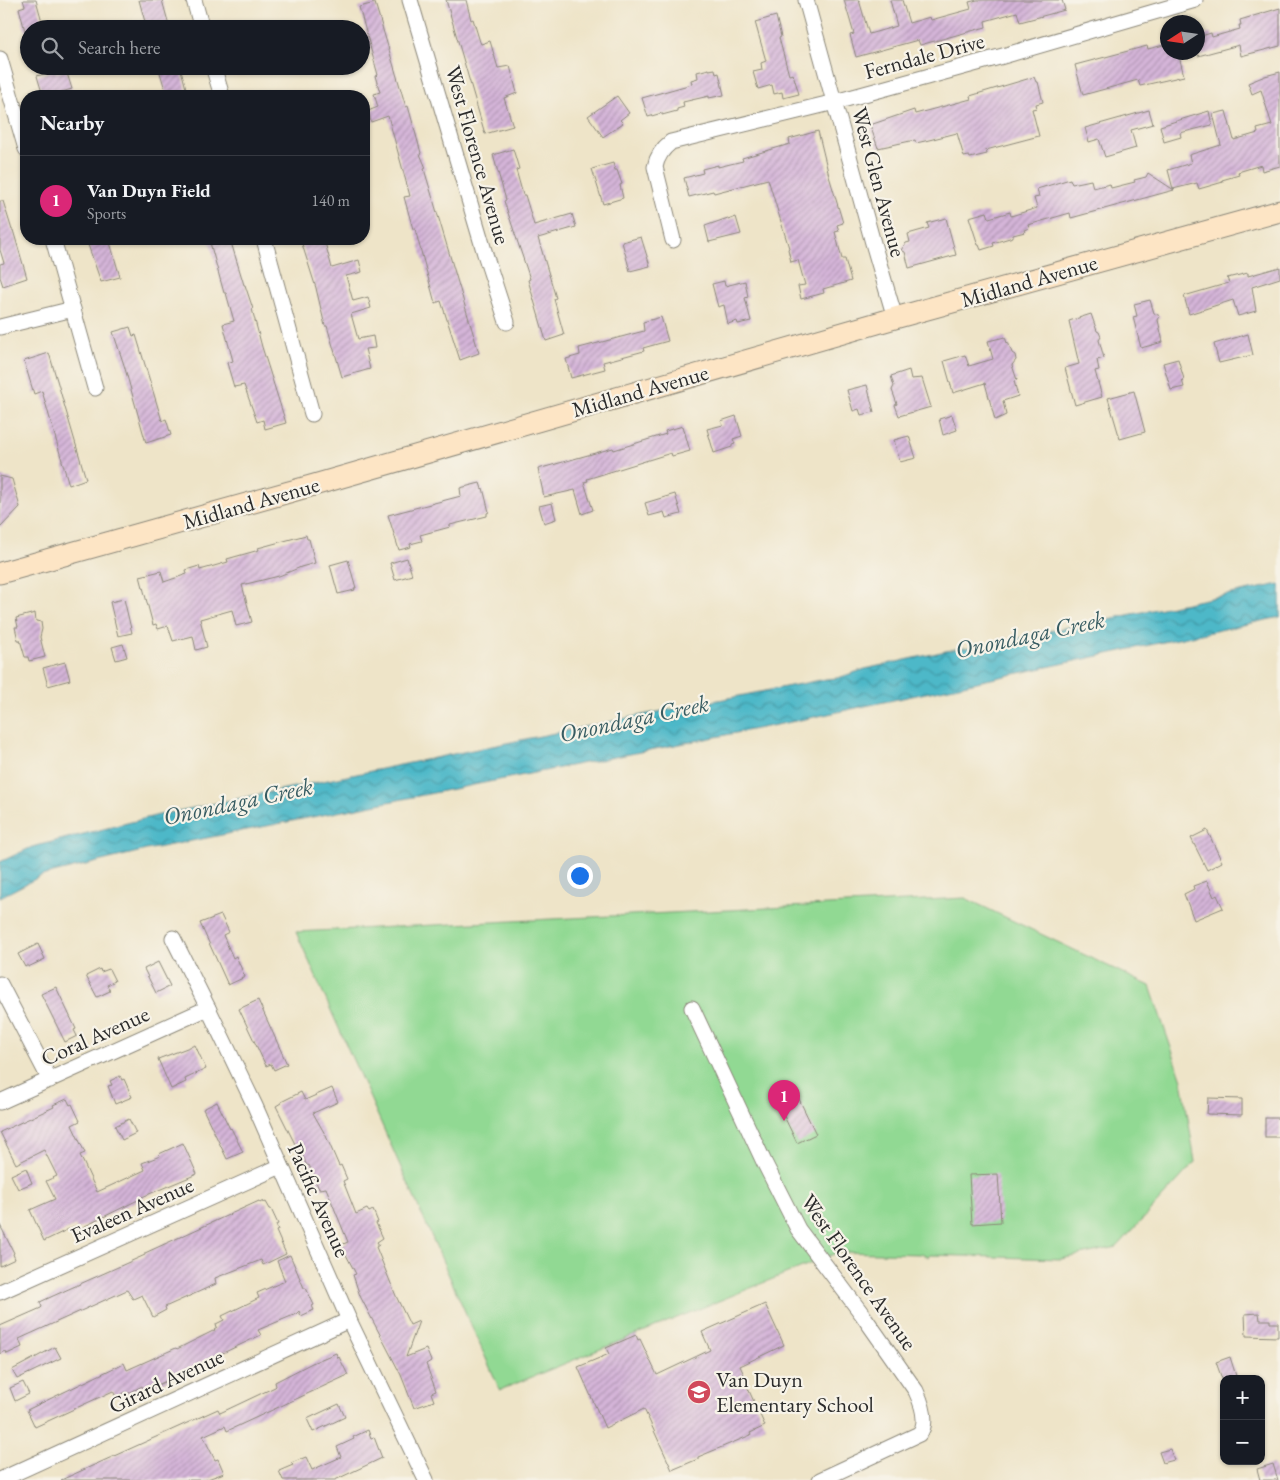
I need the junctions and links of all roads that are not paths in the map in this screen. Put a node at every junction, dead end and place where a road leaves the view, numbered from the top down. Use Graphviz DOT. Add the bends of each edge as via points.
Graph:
graph roads {
  1 [pos="194,0"];
  2 [pos="410,0"];
  3 [pos="806,0"];
  4 [pos="1195,0"];
  5 [pos="200,20"];
  6 [pos="0,59"];
  7 [pos="216,75"];
  8 [pos="220,90"];
  9 [pos="835,102"];
  10 [pos="20,128"];
  11 [pos="1280,211"];
  12 [pos="673,240"];
  13 [pos="55,245"];
  14 [pos="266,245"];
  15 [pos="73,309"];
  16 [pos="895,318"];
  17 [pos="507,322"];
  18 [pos="0,327"];
  19 [pos="95,388"];
  20 [pos="312,414"];
  21 [pos="0,573"];
  22 [pos="173,938"];
  23 [pos="0,984"];
  24 [pos="208,1008"];
  25 [pos="692,1008"];
  26 [pos="50,1080"];
  27 [pos="0,1102"];
  28 [pos="281,1166"];
  29 [pos="0,1292"];
  30 [pos="350,1320"];
  31 [pos="422,1479"];
  32 [pos="0,1480"];
  33 [pos="820,1480"];
  1 -- 5 [label="street"];
  2 -- 17 [label="street, West Florence Avenue"];
  3 -- 9 [label="street, West Glen Avenue"];
  4 -- 9 [label="street, Ferndale Drive"];
  6 -- 10 [label="street"];
  7 -- 8 [label="street"];
  9 -- 12 [label="street, Ferndale Drive" via="671,142 663,148 655,167"];
  9 -- 16 [label="street, West Glen Avenue"];
  11 -- 16 [label="street, Midland Avenue"];
  13 -- 15 [label="street"];
  14 -- 20 [label="street"];
  15 -- 18 [label="street"];
  15 -- 19 [label="street"];
  16 -- 21 [label="street, Midland Avenue"];
  22 -- 24 [label="street, Pacific Avenue"];
  23 -- 26 [label="street"];
  24 -- 26 [label="street, Coral Avenue"];
  24 -- 28 [label="street, Pacific Avenue"];
  25 -- 33 [label="street, West Florence Avenue" via="798,1229 862,1314 921,1403 924,1424 919,1434"];
  26 -- 27 [label="street, Coral Avenue"];
  28 -- 29 [label="street, Evaleen Avenue"];
  28 -- 30 [label="street, Pacific Avenue"];
  30 -- 31 [label="street, Pacific Avenue"];
  30 -- 32 [label="street, Girard Avenue"];
}
